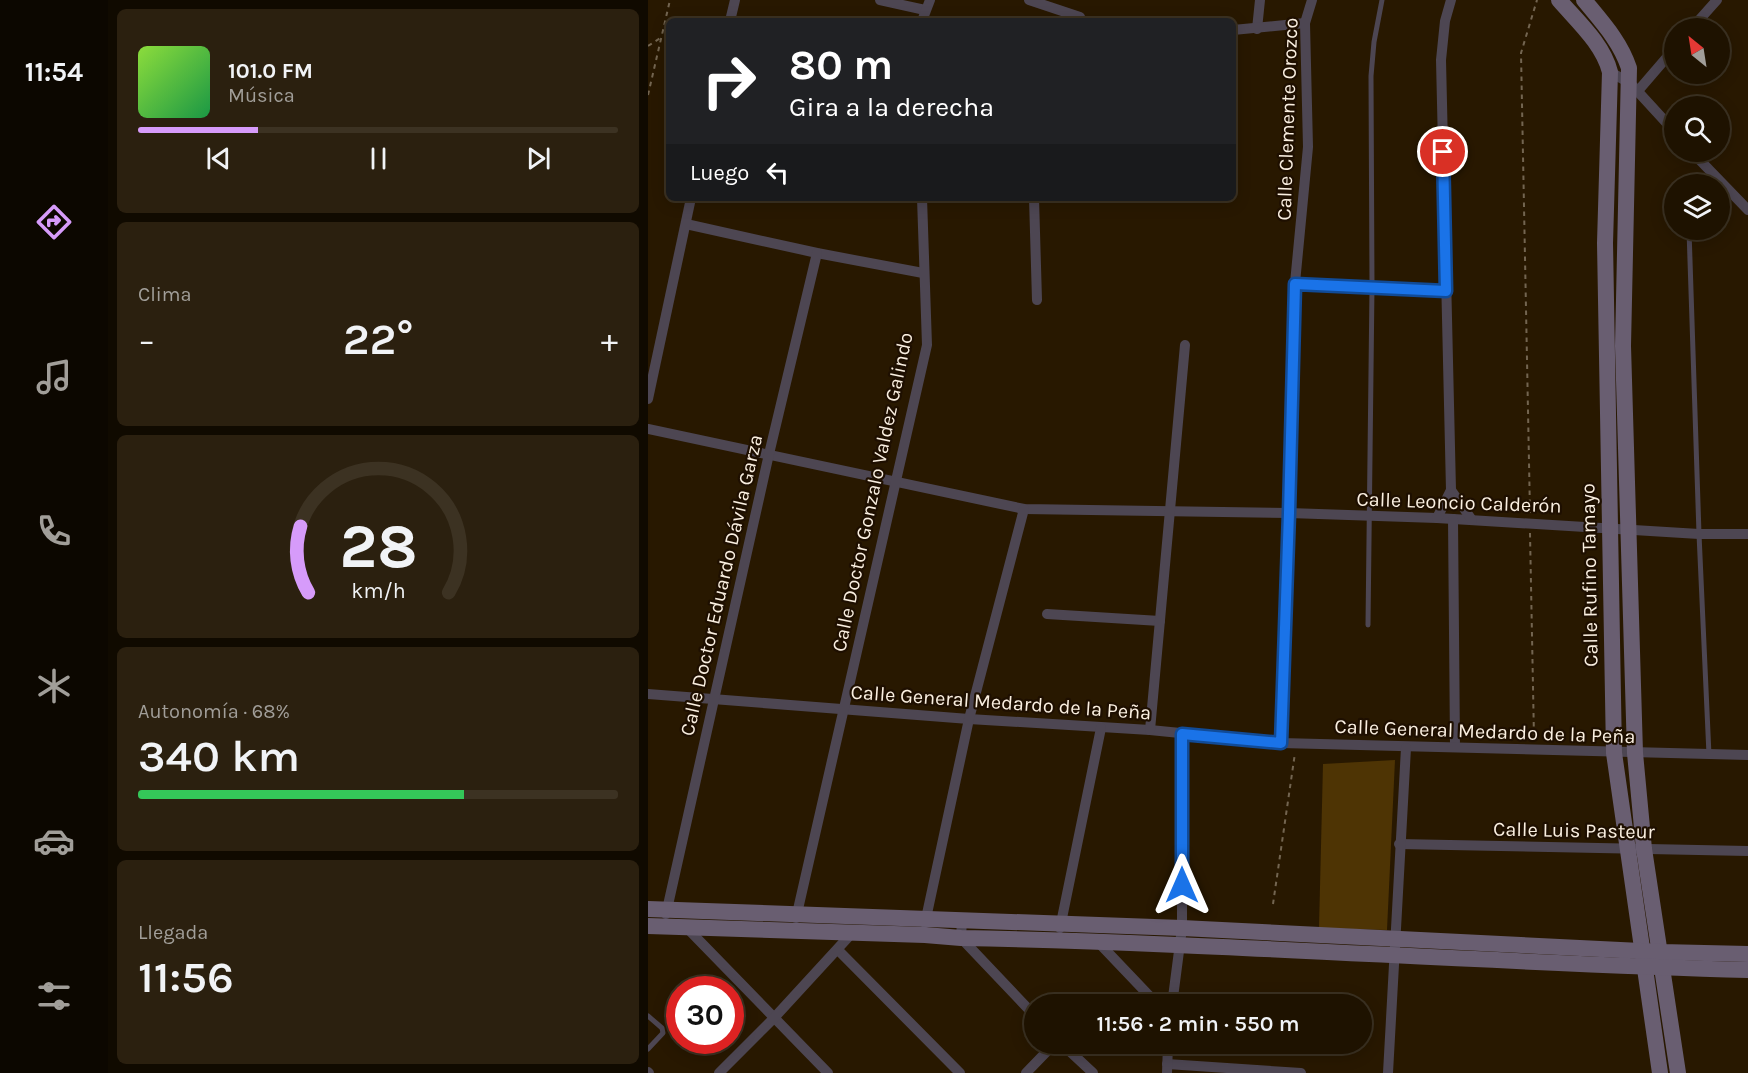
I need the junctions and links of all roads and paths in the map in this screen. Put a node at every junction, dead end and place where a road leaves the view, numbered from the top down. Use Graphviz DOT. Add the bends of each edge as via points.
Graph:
graph roads {
  1 [pos="670,0"];
  2 [pos="735,0"];
  3 [pos="880,0"];
  4 [pos="1029,0"];
  5 [pos="1260,0"];
  6 [pos="1312,0"];
  7 [pos="1382,0"];
  8 [pos="1451,0"];
  9 [pos="1537,0"];
  10 [pos="1559,0"];
  11 [pos="1584,0"];
  12 [pos="1717,0"];
  13 [pos="926,10"];
  14 [pos="1063,16"];
  15 [pos="1080,17"];
  16 [pos="666,18"];
  17 [pos="666,18"];
  18 [pos="731,18"];
  19 [pos="1701,18"];
  20 [pos="1305,23"];
  21 [pos="1257,28"];
  22 [pos="1236,30"];
  23 [pos="662,37"];
  24 [pos="648,46"];
  25 [pos="1664,58"];
  26 [pos="1610,72"];
  27 [pos="1634,87"];
  28 [pos="648,95"];
  29 [pos="1664,120"];
  30 [pos="1702,162"];
  31 [pos="690,201"];
  32 [pos="921,201"];
  33 [pos="1034,201"];
  34 [pos="1748,210"];
  35 [pos="686,224"];
  36 [pos="1689,240"];
  37 [pos="817,253"];
  38 [pos="923,273"];
  39 [pos="1295,284"];
  40 [pos="1372,287"];
  41 [pos="1446,291"];
  42 [pos="1038,300"];
  43 [pos="1185,345"];
  44 [pos="648,399"];
  45 [pos="648,429"];
  46 [pos="769,454"];
  47 [pos="896,483"];
  48 [pos="1451,490"];
  49 [pos="1024,509"];
  50 [pos="1169,512"];
  51 [pos="1289,513"];
  52 [pos="1370,516"];
  53 [pos="1437,518"];
  54 [pos="1453,519"];
  55 [pos="1472,520"];
  56 [pos="1530,522"];
  57 [pos="1609,527"];
  58 [pos="1627,528"];
  59 [pos="1699,534"];
  60 [pos="1748,534"];
  61 [pos="1047,614"];
  62 [pos="1160,621"];
  63 [pos="1368,625"];
  64 [pos="648,694"];
  65 [pos="713,699"];
  66 [pos="842,709"];
  67 [pos="969,719"];
  68 [pos="1101,728"];
  69 [pos="1150,730"];
  70 [pos="1182,734"];
  71 [pos="1281,743"];
  72 [pos="1297,744"];
  73 [pos="1406,747"];
  74 [pos="1455,747"];
  75 [pos="1535,749"];
  76 [pos="1614,753"];
  77 [pos="1635,753"];
  78 [pos="1709,754"];
  79 [pos="1748,755"];
  80 [pos="1399,844"];
  81 [pos="1635,849"];
  82 [pos="1748,851"];
  83 [pos="1273,904"];
  84 [pos="648,909"];
  85 [pos="796,914"];
  86 [pos="660,920"];
  87 [pos="962,920"];
  88 [pos="1060,923"];
  89 [pos="686,927"];
  90 [pos="925,927"];
  91 [pos="793,931"];
  92 [pos="852,933"];
  93 [pos="1182,936"];
  94 [pos="1395,938"];
  95 [pos="961,939"];
  96 [pos="1059,940"];
  97 [pos="1098,942"];
  98 [pos="838,950"];
  99 [pos="1748,954"];
  100 [pos="1395,956"];
  101 [pos="1644,959"];
  102 [pos="1662,960"];
  103 [pos="1748,970"];
  104 [pos="1148,994"];
  105 [pos="1174,994"];
  106 [pos="1024,1005"];
  107 [pos="648,1016"];
  108 [pos="774,1018"];
  109 [pos="649,1045"];
  110 [pos="1044,1054"];
  111 [pos="1073,1054"];
  112 [pos="1168,1054"];
  113 [pos="1167,1069"];
  114 [pos="720,1073"];
  115 [pos="828,1073"];
  116 [pos="960,1073"];
  117 [pos="1026,1073"];
  118 [pos="1093,1073"];
  119 [pos="1301,1073"];
  120 [pos="1388,1073"];
  121 [pos="1660,1073"];
  122 [pos="1678,1073"];
  1 -- 16 [label="path"];
  2 -- 18 [label="street"];
  3 -- 13 [label="street"];
  4 -- 14 [label="street"];
  5 -- 21 [label="street"];
  6 -- 20 [label="street, Calle Clemente Orozco"];
  7 -- 40 [label="lane" via="1371,76"];
  8 -- 41 [label="street" via="1441,60"];
  9 -- 56 [label="path" via="1521,53"];
  10 -- 26 [label="street" via="1599,48"];
  11 -- 27 [label="street, Calle Rufino Tamayo" via="1616,38"];
  12 -- 19 [label="street"];
  14 -- 15 [label="street"];
  17 -- 23 [label="path"];
  20 -- 21 [label="street"];
  20 -- 39 [label="street, Calle Clemente Orozco" via="1308,147"];
  21 -- 22 [label="street"];
  23 -- 24 [label="path"];
  23 -- 28 [label="path"];
  25 -- 27 [label="street"];
  26 -- 27 [label="street"];
  26 -- 57 [label="street, Calle Rufino Tamayo" via="1605,243"];
  27 -- 29 [label="street"];
  27 -- 58 [label="street, Calle Rufino Tamayo" via="1623,346"];
  30 -- 34 [label="street"];
  31 -- 35 [label="street"];
  32 -- 38 [label="street, Calle Doctor Gonzalo Valdez Galindo"];
  33 -- 42 [label="street"];
  35 -- 37 [label="street"];
  35 -- 44 [label="street"];
  36 -- 59 [label="lane"];
  37 -- 38 [label="street"];
  37 -- 46 [label="street, Calle Doctor Eduardo Dávila Garza"];
  38 -- 47 [label="street, Calle Doctor Gonzalo Valdez Galindo" via="927,345"];
  39 -- 40 [label="street"];
  39 -- 51 [label="street, Calle Clemente Orozco"];
  40 -- 41 [label="street"];
  40 -- 52 [label="lane"];
  41 -- 48 [label="street"];
  43 -- 50 [label="street"];
  45 -- 46 [label="street, Calle Leoncio Calderón"];
  46 -- 47 [label="street, Calle Leoncio Calderón"];
  46 -- 65 [label="street, Calle Doctor Eduardo Dávila Garza"];
  47 -- 49 [label="street, Calle Leoncio Calderón"];
  47 -- 66 [label="street, Calle Doctor Gonzalo Valdez Galindo"];
  48 -- 53 [label="street"];
  48 -- 55 [label="street"];
  49 -- 50 [label="street, Calle Leoncio Calderón"];
  49 -- 67 [label="street"];
  50 -- 51 [label="street, Calle Leoncio Calderón"];
  50 -- 62 [label="street"];
  51 -- 52 [label="street, Calle Leoncio Calderón"];
  51 -- 71 [label="street, Calle Clemente Orozco"];
  52 -- 53 [label="street, Calle Leoncio Calderón"];
  52 -- 63 [label="lane"];
  53 -- 54 [label="street, Calle Leoncio Calderón"];
  54 -- 55 [label="street, Calle Leoncio Calderón"];
  54 -- 74 [label="street"];
  55 -- 56 [label="street, Calle Leoncio Calderón"];
  56 -- 57 [label="street, Calle Leoncio Calderón"];
  56 -- 75 [label="path"];
  57 -- 58 [label="street, Calle Leoncio Calderón"];
  57 -- 76 [label="street, Calle Rufino Tamayo"];
  58 -- 59 [label="street, Calle Leoncio Calderón"];
  58 -- 77 [label="street, Calle Rufino Tamayo"];
  59 -- 60 [label="street, Calle Leoncio Calderón"];
  59 -- 78 [label="lane"];
  61 -- 62 [label="street"];
  62 -- 69 [label="street"];
  64 -- 65 [label="street, Calle General Medardo de la Peña"];
  65 -- 66 [label="street, Calle General Medardo de la Peña"];
  65 -- 86 [label="street, Calle Doctor Eduardo Dávila Garza"];
  66 -- 67 [label="street, Calle General Medardo de la Peña"];
  66 -- 85 [label="street, Calle Doctor Gonzalo Valdez Galindo"];
  67 -- 68 [label="street, Calle General Medardo de la Peña"];
  67 -- 90 [label="street"];
  68 -- 69 [label="street, Calle General Medardo de la Peña"];
  68 -- 88 [label="street"];
  69 -- 70 [label="street, Calle General Medardo de la Peña"];
  70 -- 71 [label="street, Calle General Medardo de la Peña"];
  70 -- 93 [label="street"];
  71 -- 72 [label="street, Calle General Medardo de la Peña"];
  72 -- 73 [label="street, Calle General Medardo de la Peña"];
  72 -- 83 [label="path"];
  73 -- 74 [label="street, Calle General Medardo de la Peña"];
  73 -- 80 [label="street"];
  74 -- 75 [label="street, Calle General Medardo de la Peña"];
  75 -- 76 [label="street, Calle General Medardo de la Peña"];
  76 -- 77 [label="street, Calle General Medardo de la Peña"];
  76 -- 81 [label="street, Calle Rufino Tamayo"];
  77 -- 78 [label="street, Calle General Medardo de la Peña"];
  77 -- 81 [label="street, Calle Rufino Tamayo"];
  78 -- 79 [label="street, Calle General Medardo de la Peña"];
  80 -- 81 [label="street, Calle Luis Pasteur"];
  80 -- 94 [label="street"];
  81 -- 82 [label="street, Calle Luis Pasteur"];
  81 -- 101 [label="street, Calle Rufino Tamayo"];
  81 -- 102 [label="street, Calle Rufino Tamayo"];
  84 -- 86 [label="street"];
  85 -- 86 [label="street"];
  85 -- 90 [label="street"];
  85 -- 91 [label="street, Calle Doctor Gonzalo Valdez Galindo"];
  86 -- 89 [label="street"];
  87 -- 88 [label="street"];
  87 -- 90 [label="street"];
  87 -- 95 [label="street"];
  88 -- 93 [label="street"];
  88 -- 96 [label="street"];
  89 -- 91 [label="street"];
  89 -- 108 [label="street"];
  90 -- 92 [label="street"];
  90 -- 95 [label="street"];
  91 -- 92 [label="street"];
  92 -- 98 [label="street"];
  93 -- 94 [label="street"];
  93 -- 97 [label="street"];
  93 -- 100 [label="street"];
  93 -- 105 [label="street"];
  94 -- 100 [label="street"];
  94 -- 101 [label="street"];
  95 -- 96 [label="street"];
  95 -- 106 [label="street"];
  96 -- 97 [label="street"];
  97 -- 104 [label="street"];
  98 -- 108 [label="street"];
  98 -- 116 [label="street"];
  99 -- 102 [label="street"];
  100 -- 101 [label="street"];
  100 -- 120 [label="street"];
  101 -- 102 [label="street"];
  101 -- 121 [label="street, Calle Rufino Tamayo"];
  102 -- 103 [label="street"];
  102 -- 122 [label="street, Calle Rufino Tamayo"];
  107 -- 109 [label="lane" via="663,1033"];
  108 -- 114 [label="street"];
  108 -- 115 [label="street"];
  110 -- 117 [label="street"];
  111 -- 118 [label="street"];
  112 -- 113 [label="street"];
  113 -- 119 [label="street"];
}
